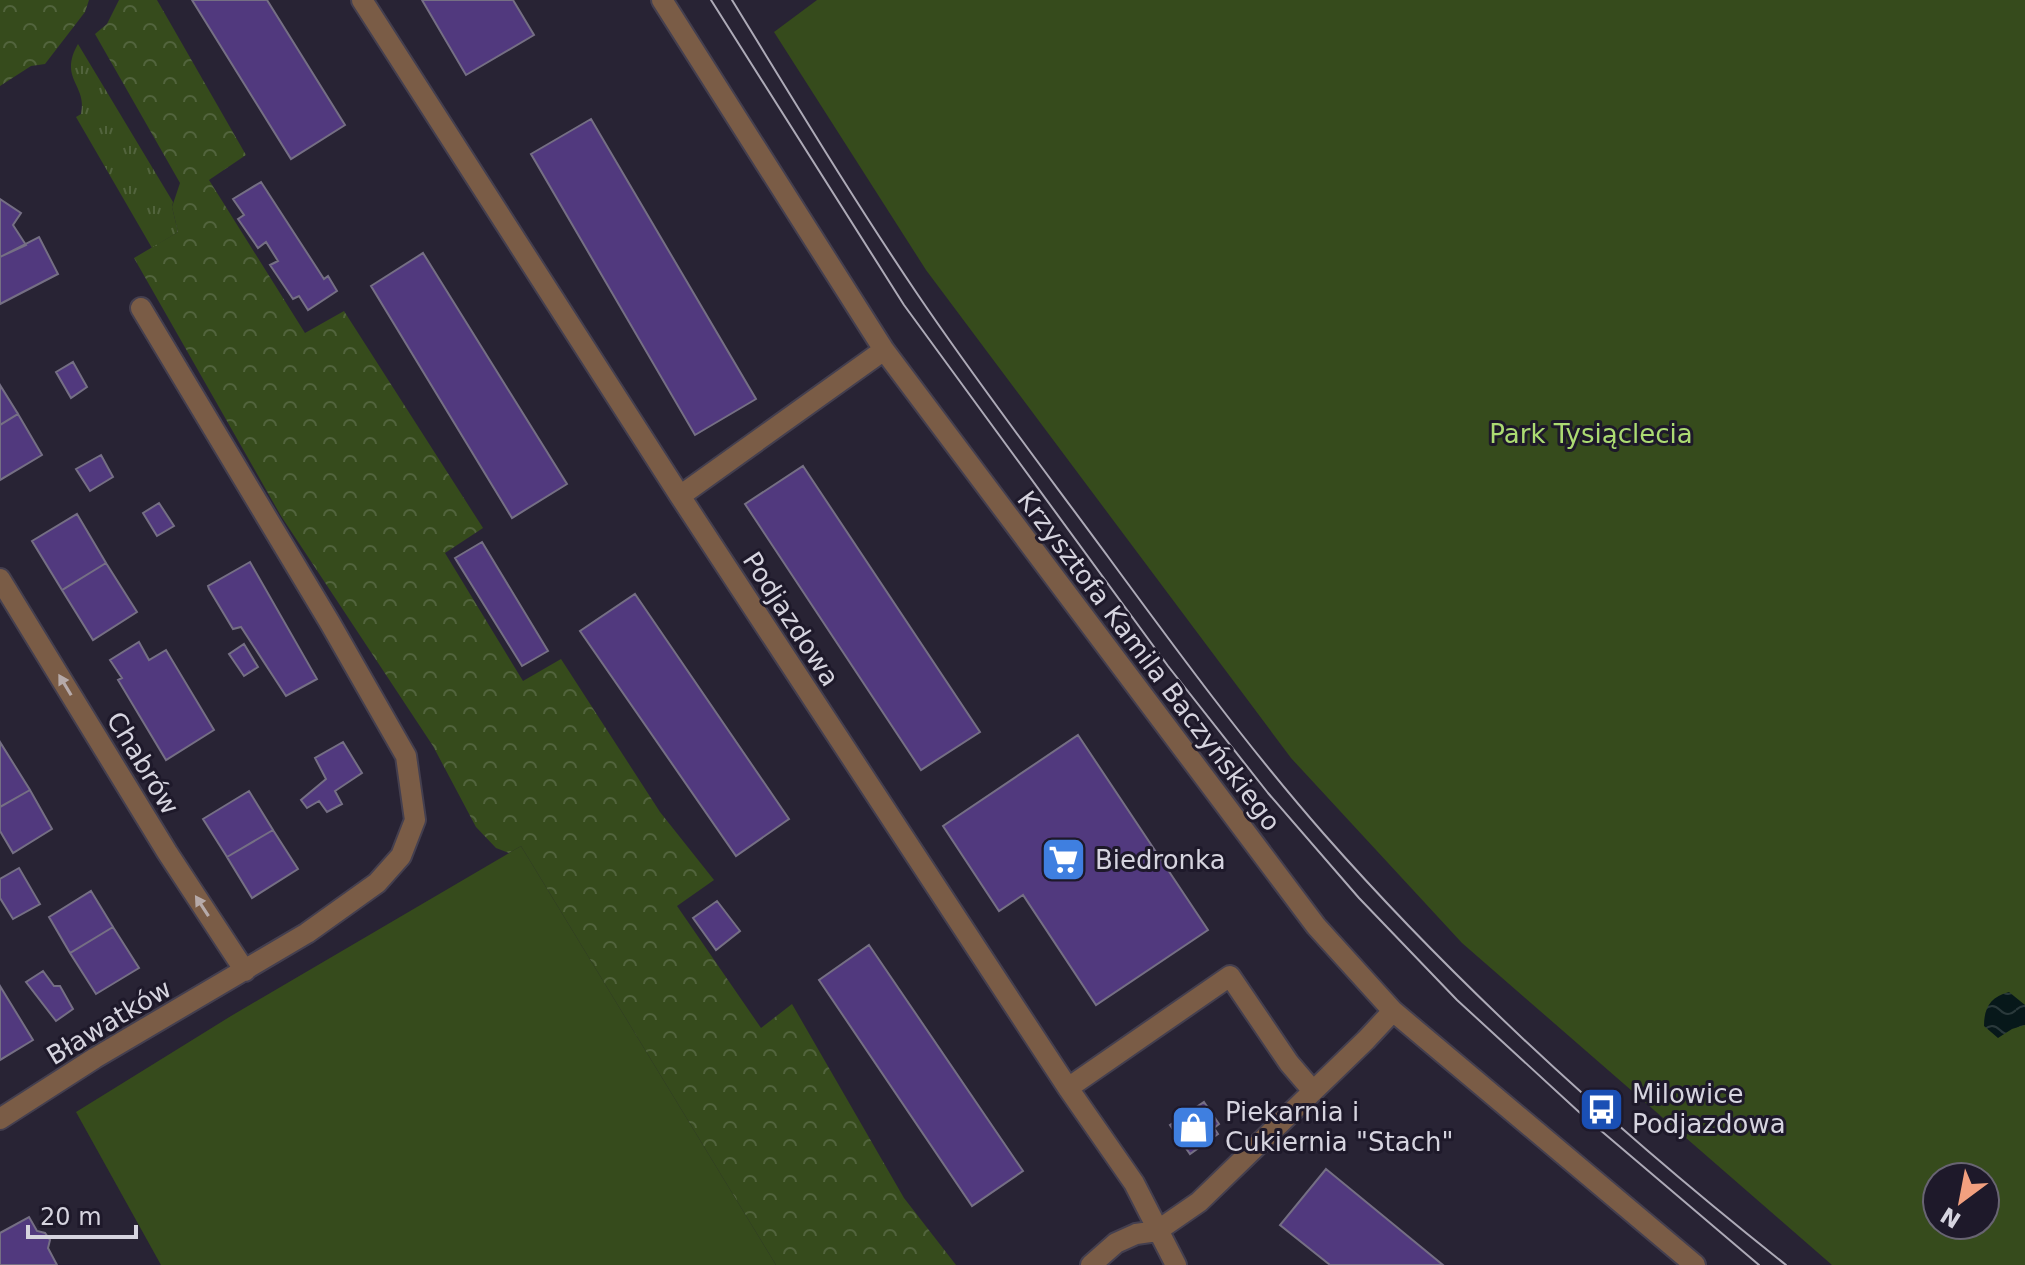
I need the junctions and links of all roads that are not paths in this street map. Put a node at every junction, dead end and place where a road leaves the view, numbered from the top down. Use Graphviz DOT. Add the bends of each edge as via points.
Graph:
graph roads {
  1 [pos="362,0"];
  2 [pos="662,0"];
  3 [pos="141,308"];
  4 [pos="884,350"];
  5 [pos="680,496"];
  6 [pos="0,579"];
  7 [pos="245,971"];
  8 [pos="1393,1011"];
  9 [pos="1068,1088"];
  10 [pos="1313,1091"];
  11 [pos="0,1119"];
  12 [pos="1157,1231"];
  13 [pos="1091,1265"];
  14 [pos="1176,1265"];
  15 [pos="1695,1265"];
  1 -- 5 [label="street, Podjazdowa"];
  2 -- 4 [label="street, Krzysztofa Kamila Baczyńskiego"];
  3 -- 7 [label="street, Bławatków" via="406,756 415,820 401,856 377,883"];
  4 -- 5 [label="street"];
  4 -- 8 [label="street, Krzysztofa Kamila Baczyńskiego" via="1316,926"];
  5 -- 9 [label="street, Podjazdowa"];
  7 -- 6 [label="street, Chabrów, one-way"];
  7 -- 11 [label="street, Bławatków"];
  8 -- 10 [label="street"];
  8 -- 15 [label="street, Krzysztofa Kamila Baczyńskiego"];
  9 -- 10 [label="street" via="1230,976"];
  9 -- 12 [label="street, Podjazdowa" via="1134,1183"];
  10 -- 12 [label="street" via="1199,1202"];
  12 -- 13 [label="street" via="1116,1243"];
  12 -- 14 [label="street, Podjazdowa"];
}
